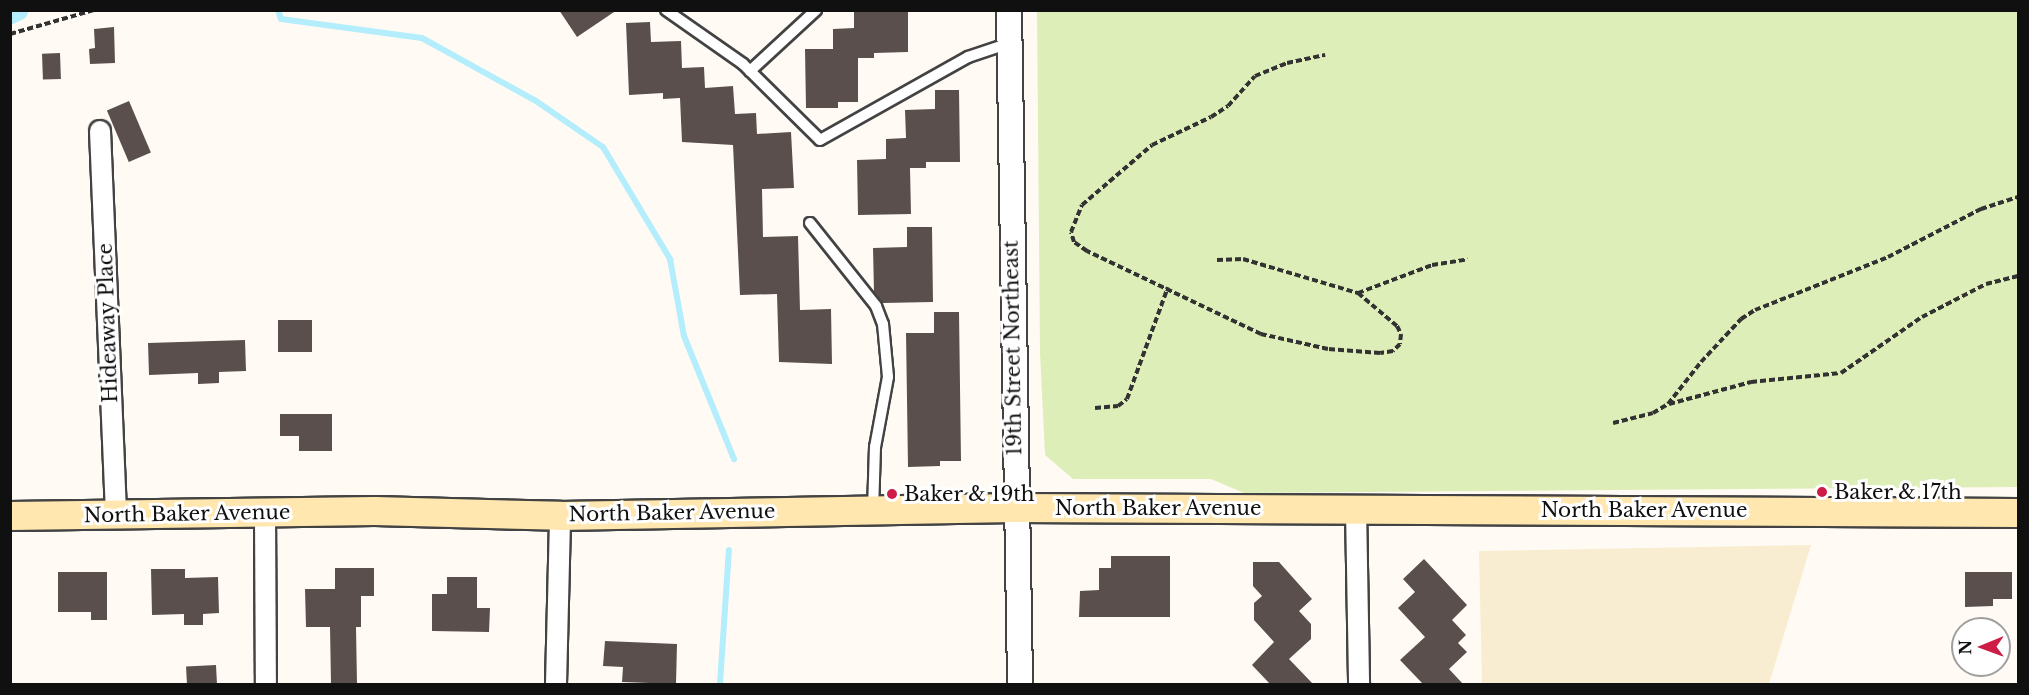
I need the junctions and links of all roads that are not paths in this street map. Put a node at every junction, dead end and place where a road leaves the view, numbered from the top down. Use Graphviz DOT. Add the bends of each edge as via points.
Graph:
graph roads {
  1 [pos="666,10"];
  2 [pos="816,10"];
  3 [pos="1009,10"];
  4 [pos="1010,43"];
  5 [pos="750,70"];
  6 [pos="100,131"];
  7 [pos="810,223"];
  8 [pos="1014,508"];
  9 [pos="1356,508"];
  10 [pos="873,509"];
  11 [pos="265,513"];
  12 [pos="2019,513"];
  13 [pos="116,515"];
  14 [pos="10,516"];
  15 [pos="560,516"];
  16 [pos="266,684"];
  17 [pos="556,684"];
  18 [pos="1020,684"];
  19 [pos="1359,684"];
  1 -- 5 [label="lane"];
  2 -- 5 [label="lane"];
  3 -- 4 [label="street, 19th Street Northeast"];
  4 -- 5 [label="lane" via="968,57 820,140"];
  4 -- 8 [label="street, 19th Street Northeast"];
  6 -- 13 [label="street, Hideaway Place"];
  7 -- 10 [label="lane" via="876,306 883,324 887,386 875,447"];
  8 -- 9 [label="main road, North Baker Avenue"];
  8 -- 10 [label="main road, North Baker Avenue"];
  8 -- 18 [label="street, 19th Street Northeast"];
  9 -- 12 [label="main road, North Baker Avenue"];
  9 -- 19 [label="street"];
  10 -- 15 [label="main road, North Baker Avenue"];
  11 -- 13 [label="main road, North Baker Avenue"];
  11 -- 15 [label="main road, North Baker Avenue" via="375,511"];
  11 -- 16 [label="street"];
  13 -- 14 [label="main road, North Baker Avenue"];
  15 -- 17 [label="street"];
}
